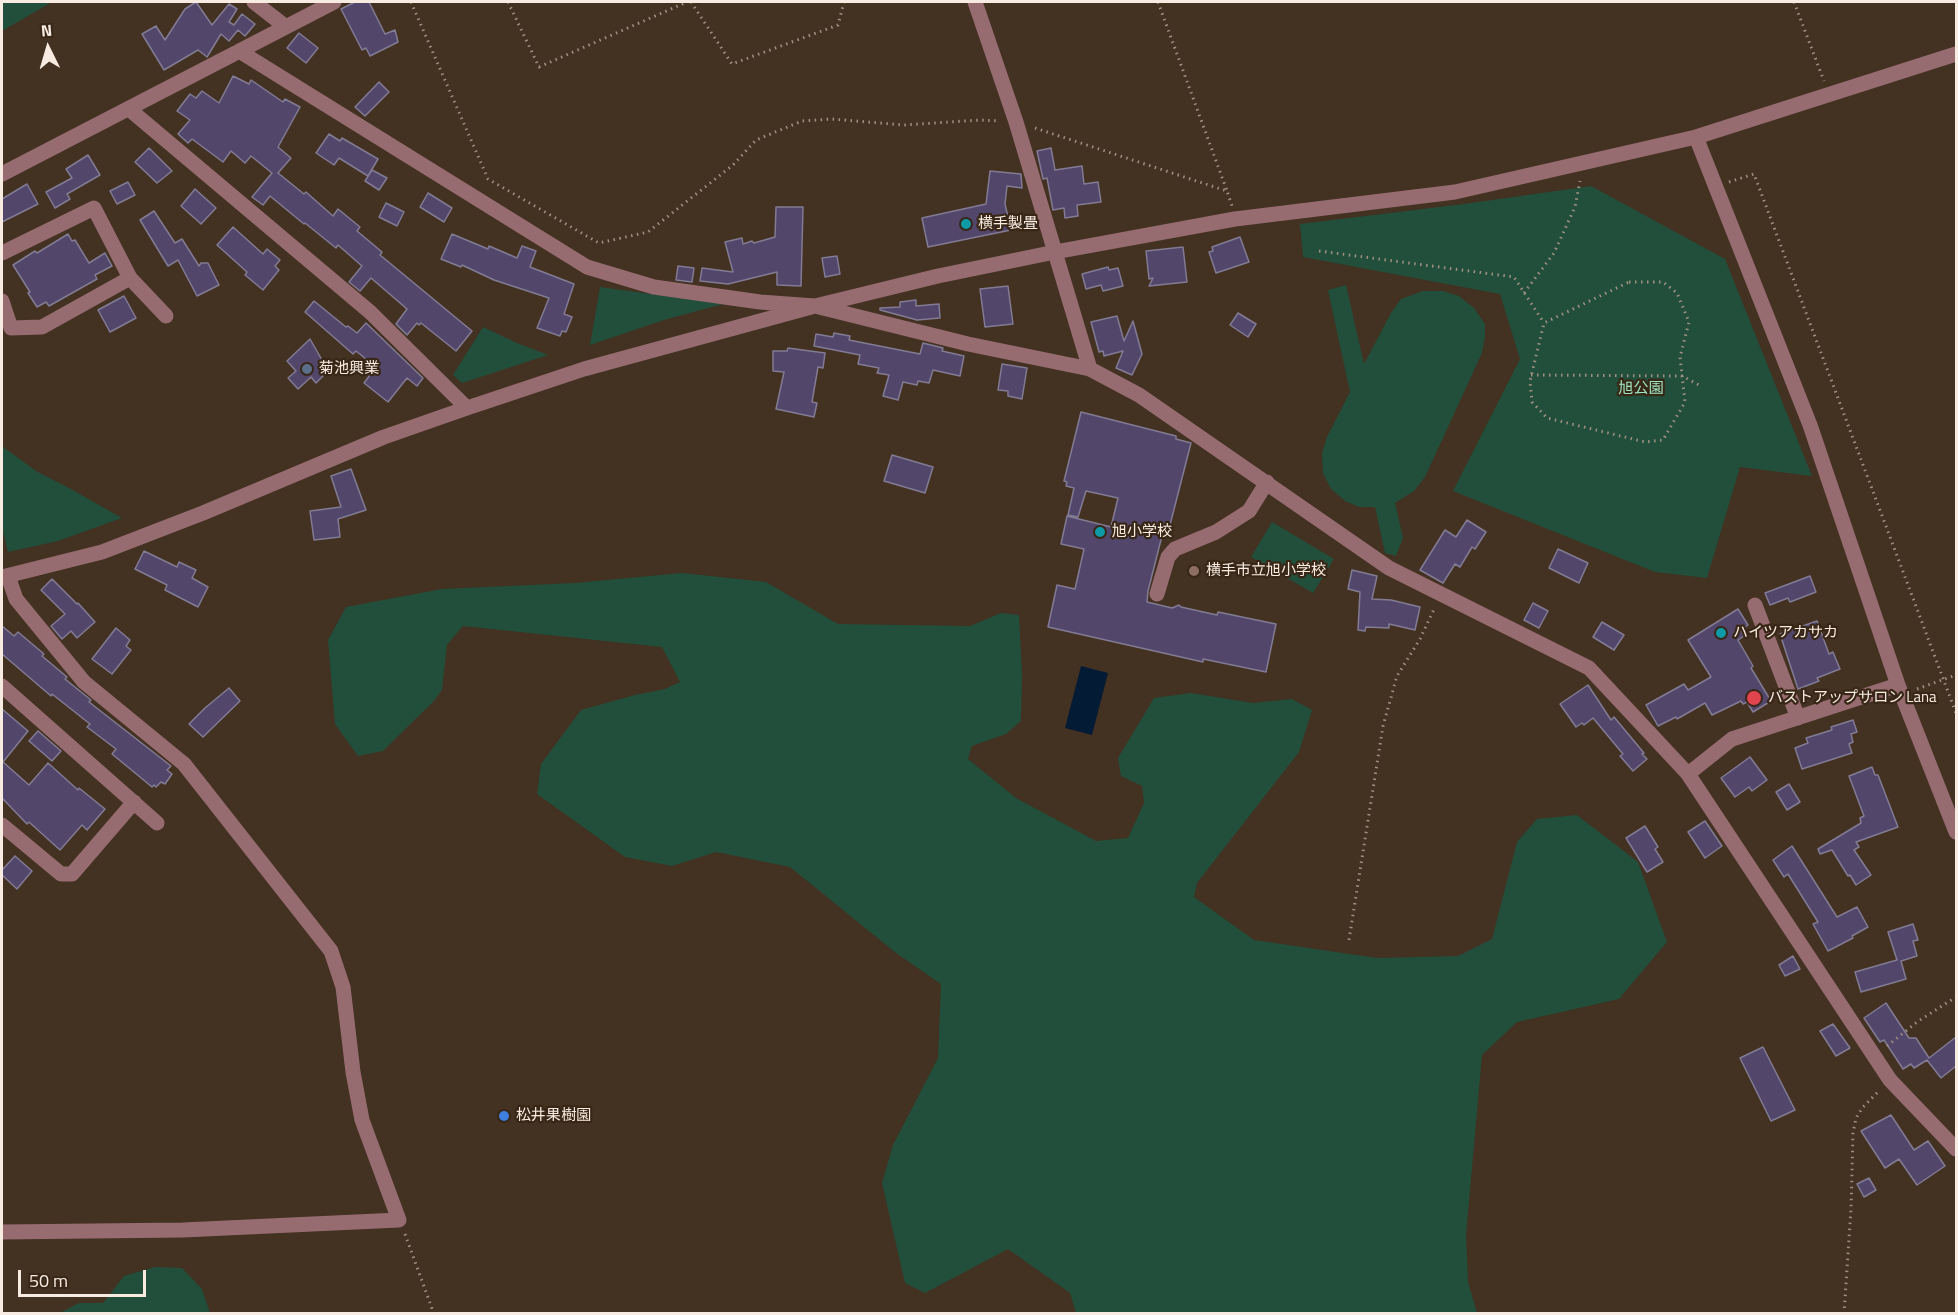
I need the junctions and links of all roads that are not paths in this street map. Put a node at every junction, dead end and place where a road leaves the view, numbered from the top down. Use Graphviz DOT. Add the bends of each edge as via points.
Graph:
graph roads {
  1 [pos="254,2"];
  2 [pos="334,2"];
  3 [pos="975,2"];
  4 [pos="286,27"];
  5 [pos="239,51"];
  6 [pos="1956,54"];
  7 [pos="129,109"];
  8 [pos="1696,137"];
  9 [pos="2,174"];
  10 [pos="1055,252"];
  11 [pos="2,253"];
  12 [pos="130,278"];
  13 [pos="2,301"];
  14 [pos="815,306"];
  15 [pos="166,316"];
  16 [pos="1090,369"];
  17 [pos="467,408"];
  18 [pos="1267,482"];
  19 [pos="5,576"];
  20 [pos="1157,594"];
  21 [pos="1755,605"];
  22 [pos="2,686"];
  23 [pos="1900,690"];
  24 [pos="1798,718"];
  25 [pos="1688,774"];
  26 [pos="134,802"];
  27 [pos="157,823"];
  28 [pos="2,825"];
  29 [pos="1956,832"];
  30 [pos="1956,1149"];
  31 [pos="2,1232"];
  1 -- 4 [label="street"];
  2 -- 4 [label="street"];
  3 -- 10 [label="street"];
  4 -- 5 [label="street"];
  5 -- 7 [label="street"];
  5 -- 14 [label="street" via="587,267 654,287"];
  6 -- 8 [label="street"];
  7 -- 9 [label="street"];
  7 -- 17 [label="street" via="370,312"];
  8 -- 10 [label="street" via="1455,192 1234,219"];
  8 -- 23 [label="street" via="1810,425"];
  10 -- 14 [label="street"];
  10 -- 16 [label="street"];
  11 -- 12 [label="street" via="94,208"];
  12 -- 13 [label="street" via="42,327 10,328"];
  12 -- 15 [label="street"];
  14 -- 16 [label="street"];
  14 -- 17 [label="street" via="584,369"];
  16 -- 18 [label="street" via="1139,395"];
  17 -- 19 [label="street" via="102,552"];
  18 -- 20 [label="street" via="1249,511 1216,532 1175,549 1168,557"];
  18 -- 25 [label="street" via="1389,568 1589,668"];
  19 -- 31 [label="street" via="16,598 84,682 184,764 331,951 343,987 352,1072 362,1120 399,1220 183,1230"];
  21 -- 24 [label="street"];
  22 -- 26 [label="street"];
  23 -- 24 [label="street"];
  23 -- 29 [label="street"];
  24 -- 25 [label="street" via="1732,739"];
  25 -- 30 [label="street" via="1890,1080"];
  26 -- 27 [label="street"];
  26 -- 28 [label="street" via="72,874 61,874"];
}
